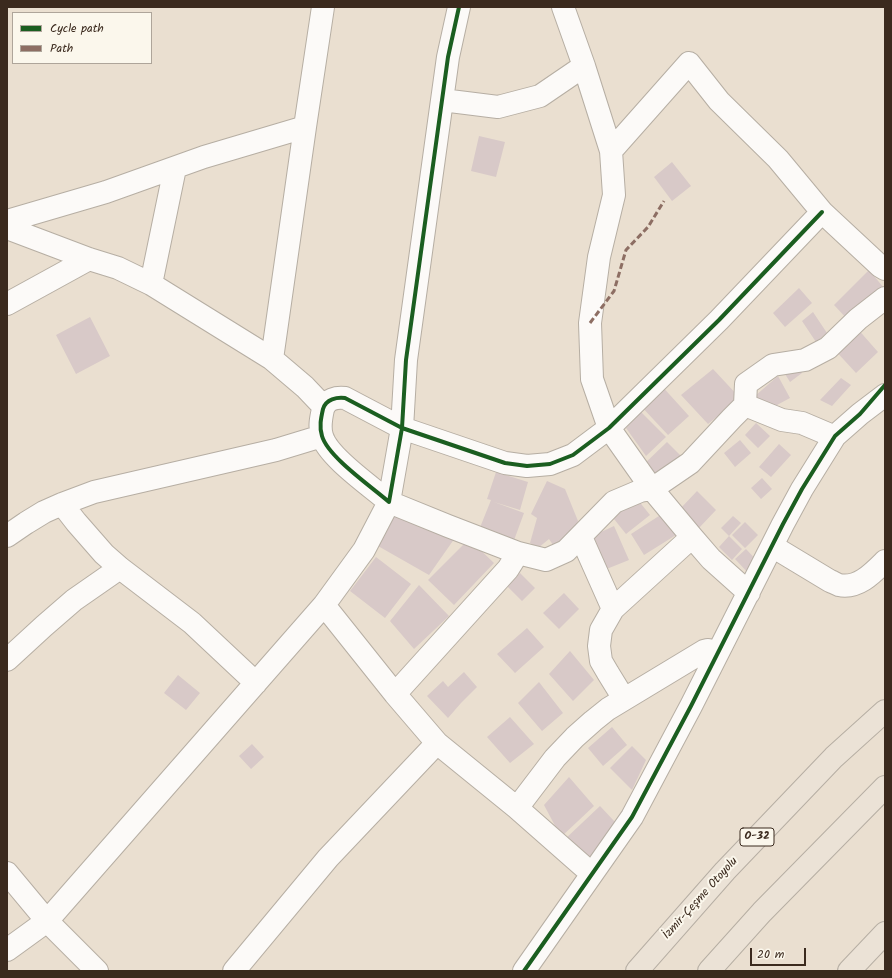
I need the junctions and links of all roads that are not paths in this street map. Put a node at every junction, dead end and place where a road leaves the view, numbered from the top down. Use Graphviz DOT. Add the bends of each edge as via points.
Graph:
graph roads {
  1 [pos="323,7"];
  2 [pos="459,7"];
  3 [pos="563,7"];
  4 [pos="584,66"];
  5 [pos="442,100"];
  6 [pos="305,127"];
  7 [pos="611,151"];
  8 [pos="175,168"];
  9 [pos="822,212"];
  10 [pos="7,221"];
  11 [pos="7,228"];
  12 [pos="89,259"];
  13 [pos="885,269"];
  14 [pos="151,284"];
  15 [pos="885,298"];
  16 [pos="7,304"];
  17 [pos="272,359"];
  18 [pos="885,385"];
  19 [pos="885,395"];
  20 [pos="745,405"];
  21 [pos="324,406"];
  22 [pos="860,414"];
  23 [pos="402,428"];
  24 [pos="609,428"];
  25 [pos="322,436"];
  26 [pos="835,436"];
  27 [pos="652,489"];
  28 [pos="389,502"];
  29 [pos="62,504"];
  30 [pos="7,536"];
  31 [pos="581,537"];
  32 [pos="692,537"];
  33 [pos="772,546"];
  34 [pos="518,553"];
  35 [pos="885,561"];
  36 [pos="120,568"];
  37 [pos="749,593"];
  38 [pos="324,605"];
  39 [pos="613,610"];
  40 [pos="718,652"];
  41 [pos="7,660"];
  42 [pos="256,683"];
  43 [pos="395,694"];
  44 [pos="624,699"];
  45 [pos="885,711"];
  46 [pos="437,743"];
  47 [pos="885,787"];
  48 [pos="517,808"];
  49 [pos="7,874"];
  50 [pos="592,874"];
  51 [pos="46,921"];
  52 [pos="885,933"];
  53 [pos="7,950"];
  54 [pos="97,971"];
  55 [pos="234,971"];
  56 [pos="524,971"];
  57 [pos="637,971"];
  58 [pos="709,971"];
  59 [pos="849,971"];
  1 -- 6 [label="street"];
  2 -- 5 [label="street"];
  3 -- 4 [label="street"];
  4 -- 5 [label="street" via="540,96 498,107"];
  4 -- 7 [label="street"];
  5 -- 23 [label="street" via="406,360"];
  6 -- 8 [label="street"];
  6 -- 17 [label="street"];
  7 -- 9 [label="street" via="689,62 719,101 778,159"];
  7 -- 24 [label="street" via="614,195 599,257 590,323 592,379"];
  8 -- 10 [label="street" via="106,192"];
  8 -- 14 [label="street"];
  9 -- 13 [label="street"];
  9 -- 24 [label="street" via="719,320"];
  11 -- 12 [label="street"];
  12 -- 14 [label="street" via="118,268"];
  12 -- 16 [label="street"];
  14 -- 17 [label="street"];
  15 -- 20 [label="street" via="858,319 828,348 805,360 773,365 746,384"];
  17 -- 21 [label="street"];
  18 -- 22 [label="street"];
  19 -- 22 [label="street"];
  20 -- 26 [label="street" via="782,420 802,423"];
  20 -- 27 [label="street" via="690,463"];
  21 -- 23 [label="street" via="332,399 345,398"];
  21 -- 25 [label="street" via="320,426"];
  22 -- 26 [label="street"];
  23 -- 24 [label="street" via="505,463 527,466 550,464 573,455"];
  23 -- 28 [label="street"];
  24 -- 27 [label="street"];
  25 -- 28 [label="street" via="338,459"];
  25 -- 29 [label="street" via="276,450 94,492"];
  26 -- 33 [label="street" via="802,489"];
  27 -- 31 [label="street" via="614,502"];
  27 -- 32 [label="street"];
  28 -- 34 [label="street"];
  28 -- 38 [label="street" via="364,550"];
  29 -- 30 [label="street" via="44,512"];
  29 -- 36 [label="street" via="104,554"];
  31 -- 34 [label="street" via="566,552 546,560"];
  31 -- 39 [label="street"];
  32 -- 37 [label="street" via="711,559"];
  32 -- 39 [label="street"];
  33 -- 35 [label="street" via="839,585 869,577"];
  33 -- 37 [label="street"];
  34 -- 43 [label="street" via="508,569"];
  36 -- 41 [label="street" via="74,600"];
  36 -- 42 [label="street" via="192,622"];
  37 -- 40 [label="street"];
  38 -- 42 [label="street"];
  38 -- 43 [label="street"];
  39 -- 44 [label="street" via="601,630 599,646 601,661"];
  40 -- 44 [label="street" via="704,651"];
  40 -- 50 [label="street" via="632,817"];
  42 -- 51 [label="street"];
  43 -- 46 [label="street"];
  44 -- 48 [label="street" via="575,737"];
  45 -- 57 [label="main road, İzmir-Çeşme Otoyolu / O-32" via="834,757 730,865"];
  46 -- 48 [label="street"];
  46 -- 55 [label="street" via="328,858"];
  47 -- 58 [label="main road" via="762,912"];
  48 -- 50 [label="street"];
  49 -- 51 [label="street"];
  50 -- 56 [label="street"];
  51 -- 53 [label="street"];
  51 -- 54 [label="street"];
  52 -- 59 [label="main road"];
}
